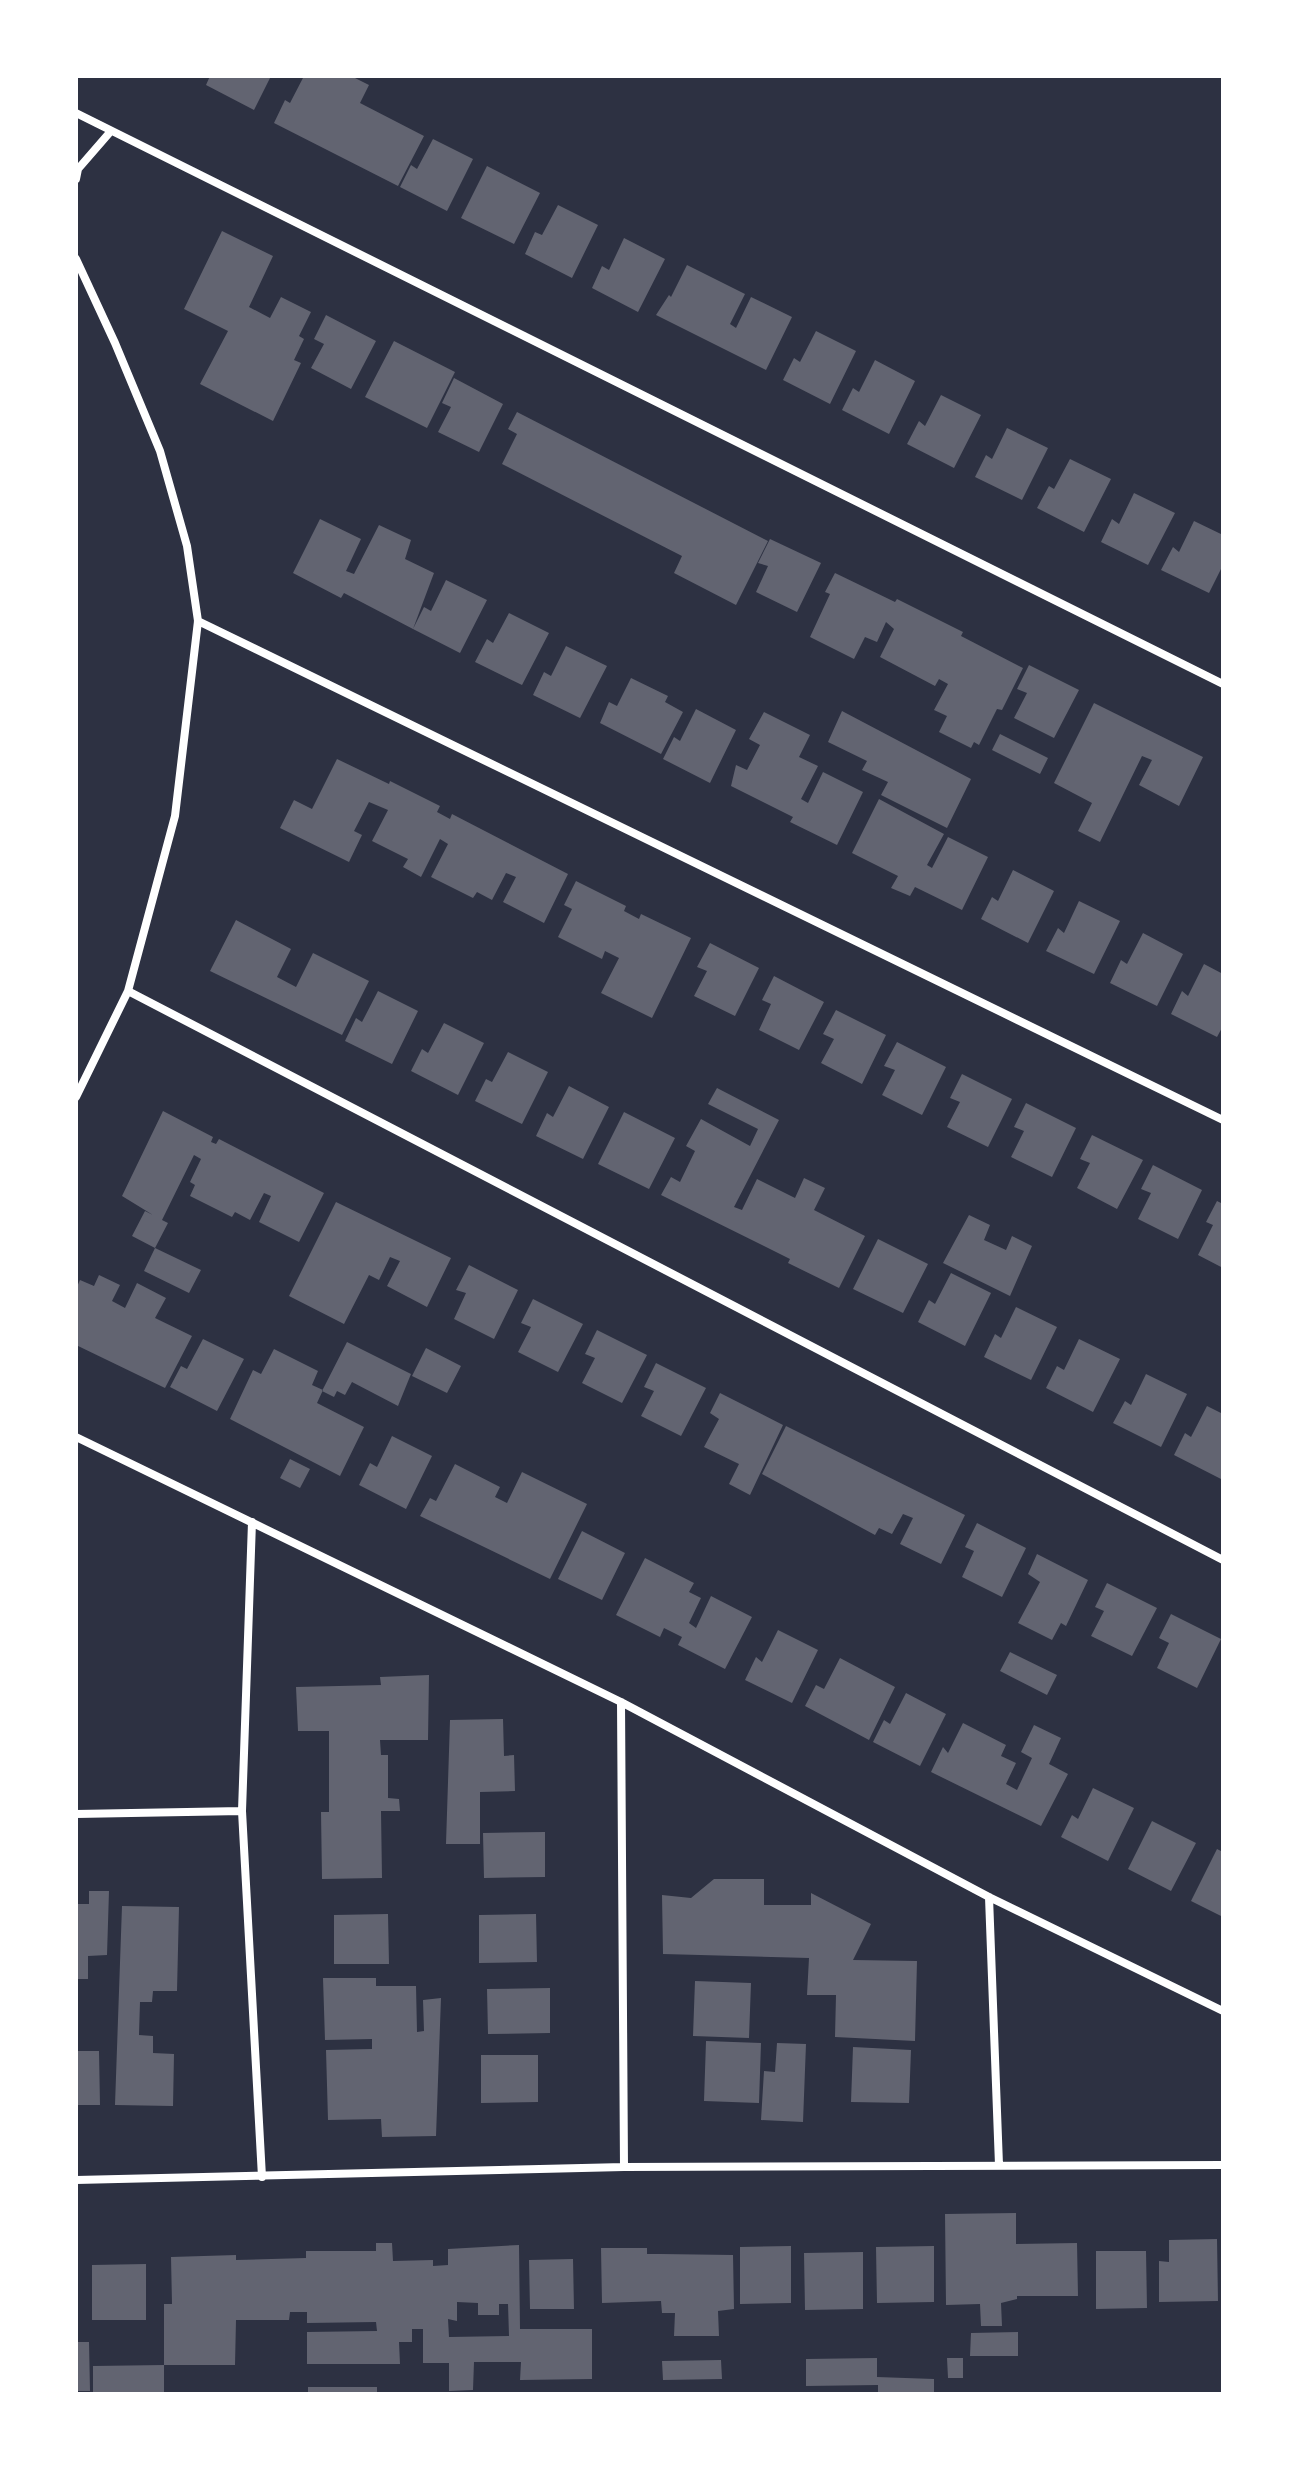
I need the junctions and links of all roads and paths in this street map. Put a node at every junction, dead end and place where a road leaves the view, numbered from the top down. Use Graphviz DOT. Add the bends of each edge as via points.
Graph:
graph roads {
  1 [pos="76,113"];
  2 [pos="111,131"];
  3 [pos="76,179"];
  4 [pos="76,259"];
  5 [pos="198,621"];
  6 [pos="1223,684"];
  7 [pos="128,991"];
  8 [pos="76,1097"];
  9 [pos="1223,1120"];
  10 [pos="76,1437"];
  11 [pos="252,1522"];
  12 [pos="1223,1560"];
  13 [pos="621,1702"];
  14 [pos="242,1811"];
  15 [pos="76,1814"];
  16 [pos="989,1897"];
  17 [pos="1223,2011"];
  18 [pos="999,2165"];
  19 [pos="1223,2165"];
  20 [pos="624,2167"];
  21 [pos="262,2177"];
  22 [pos="76,2180"];
  1 -- 2 [label="street"];
  2 -- 3 [label="street" via="78,169"];
  2 -- 6 [label="street"];
  4 -- 5 [label="street" via="160,451 187,546"];
  5 -- 7 [label="street" via="175,816"];
  5 -- 9 [label="street"];
  7 -- 8 [label="street"];
  7 -- 12 [label="street"];
  10 -- 11 [label="street"];
  11 -- 13 [label="street"];
  11 -- 14 [label="street"];
  13 -- 16 [label="street"];
  13 -- 20 [label="street"];
  14 -- 15 [label="street"];
  14 -- 21 [label="street"];
  16 -- 17 [label="street"];
  16 -- 18 [label="street"];
  18 -- 19 [label="street"];
  18 -- 20 [label="street"];
  20 -- 21 [label="street"];
  21 -- 22 [label="street"];
}
